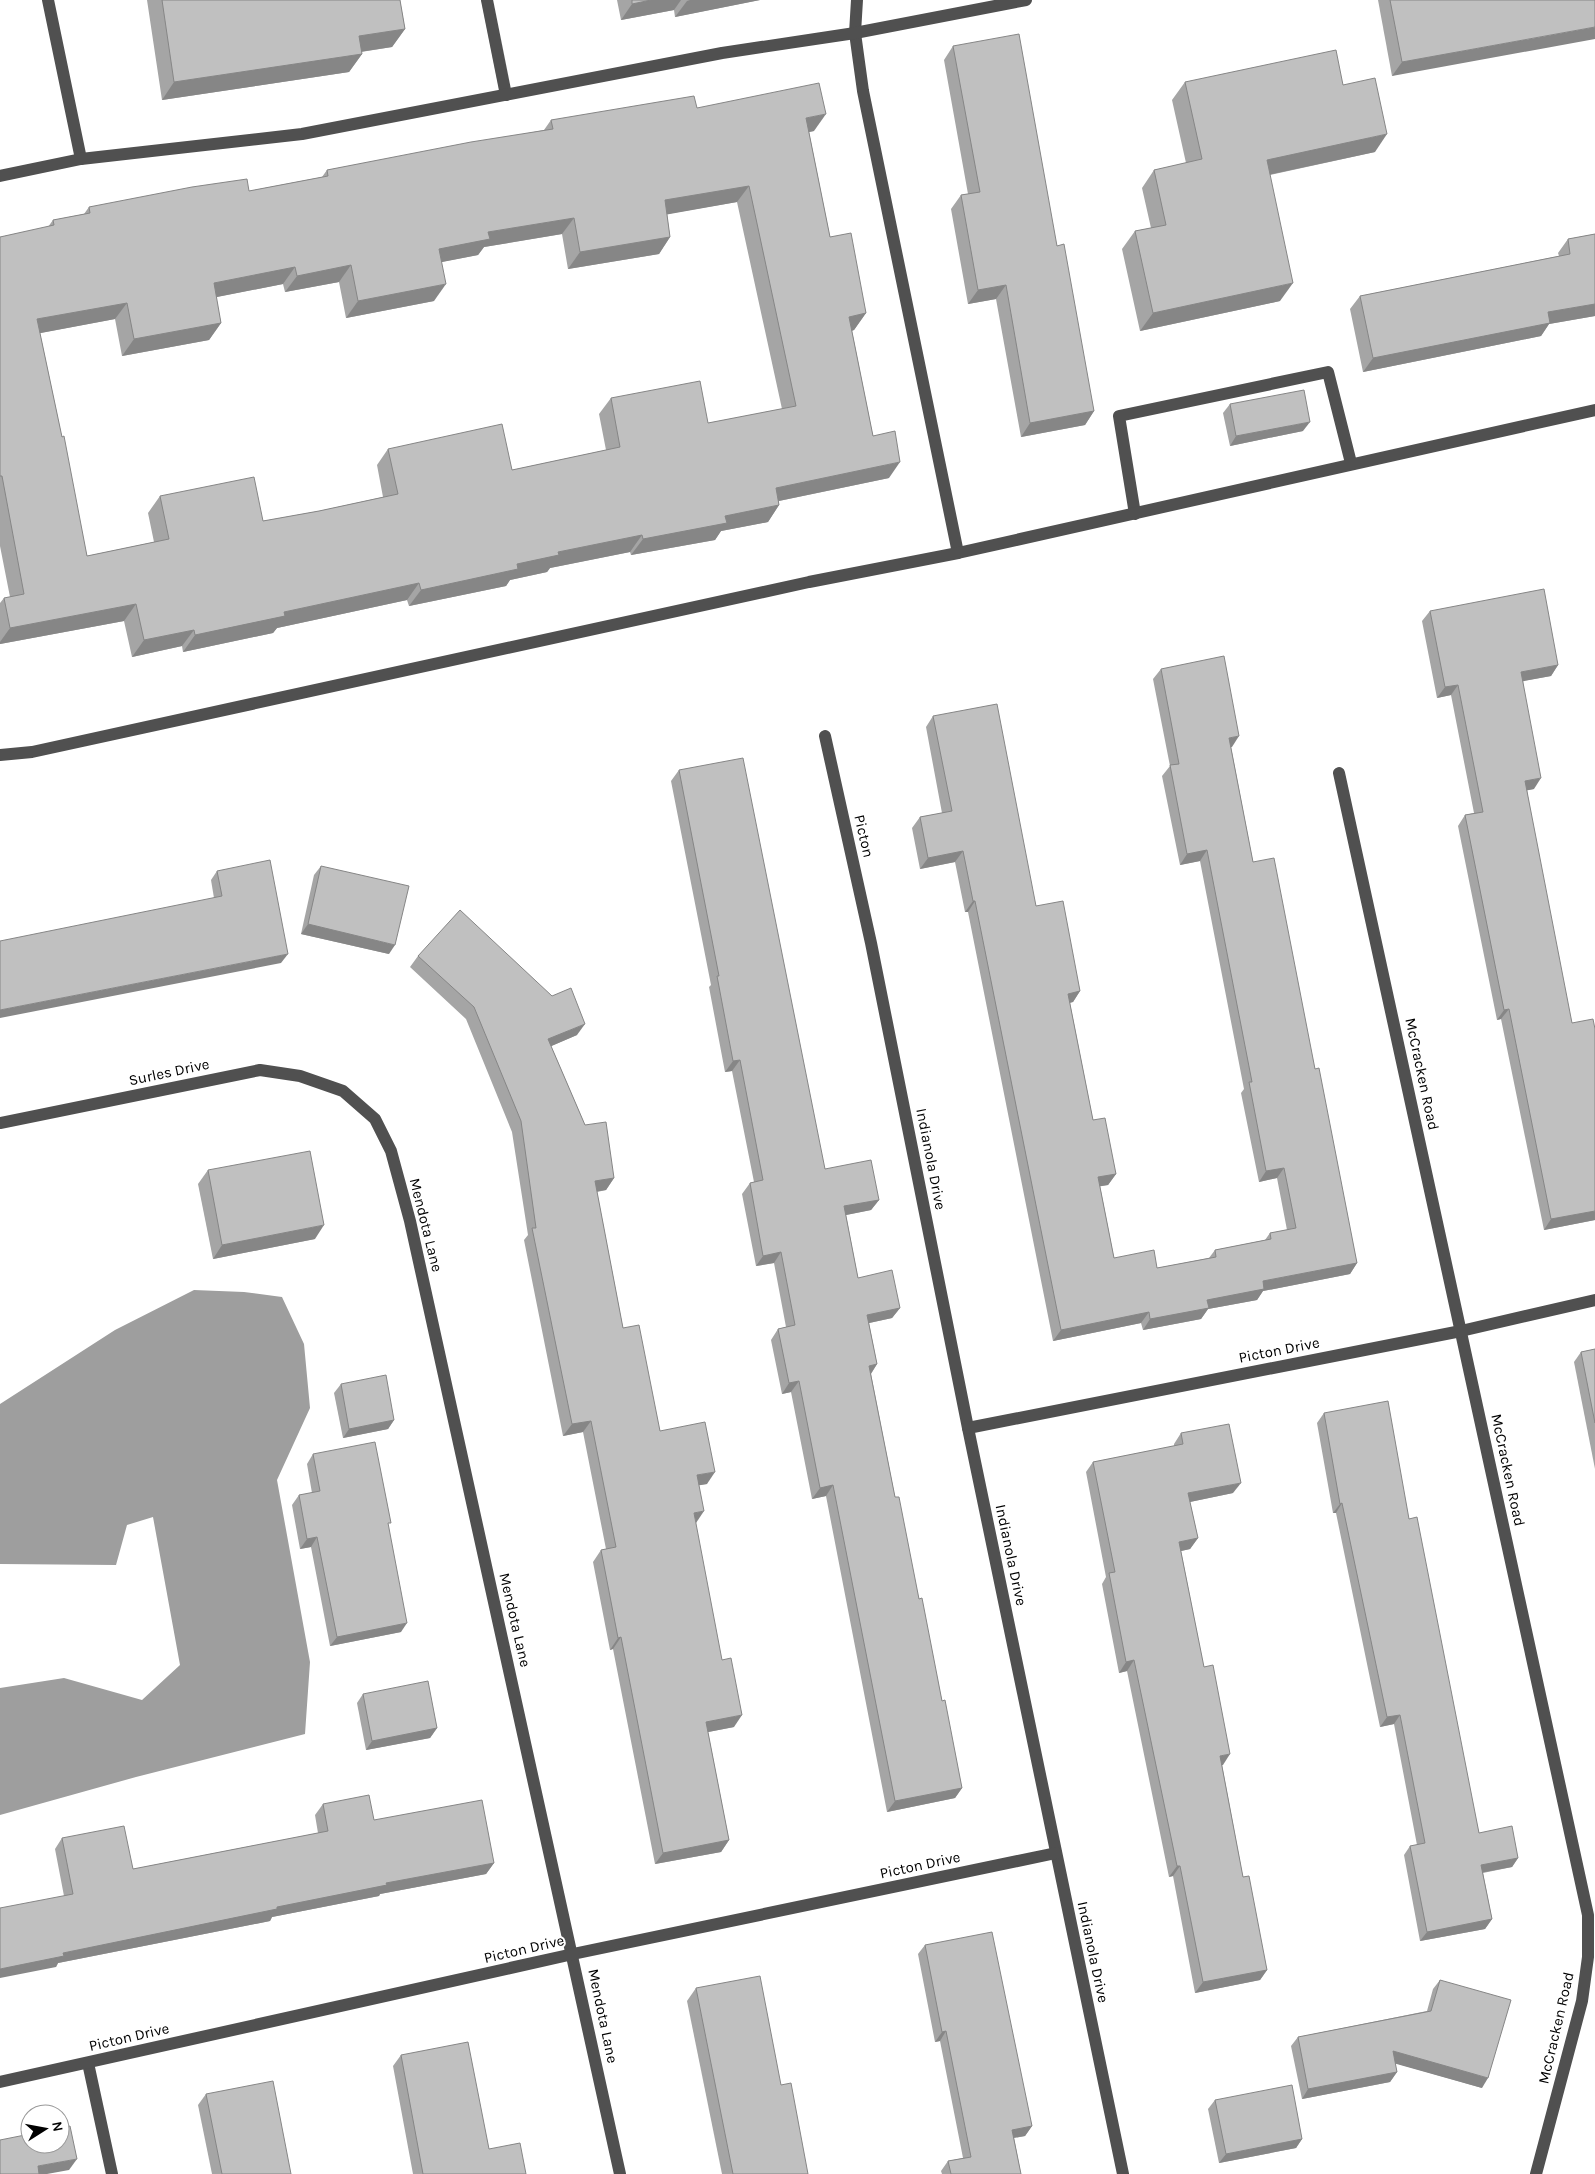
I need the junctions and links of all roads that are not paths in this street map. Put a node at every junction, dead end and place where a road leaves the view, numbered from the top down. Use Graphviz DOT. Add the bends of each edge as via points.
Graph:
graph roads {
  1 [pos="48,0"];
  2 [pos="486,0"];
  3 [pos="857,0"];
  4 [pos="1026,0"];
  5 [pos="855,33"];
  6 [pos="506,95"];
  7 [pos="80,159"];
  8 [pos="0,176"];
  9 [pos="1595,410"];
  10 [pos="1351,463"];
  11 [pos="1135,514"];
  12 [pos="958,553"];
  13 [pos="825,736"];
  14 [pos="0,755"];
  15 [pos="1339,773"];
  16 [pos="871,942"];
  17 [pos="343,1091"];
  18 [pos="0,1123"];
  19 [pos="1595,1300"];
  20 [pos="1461,1331"];
  21 [pos="968,1428"];
  22 [pos="1056,1854"];
  23 [pos="573,1954"];
  24 [pos="88,2063"];
  25 [pos="0,2082"];
  26 [pos="112,2174"];
  27 [pos="620,2174"];
  28 [pos="1123,2174"];
  29 [pos="1536,2174"];
  1 -- 7 [label="street"];
  2 -- 6 [label="street"];
  3 -- 5 [label="street"];
  4 -- 5 [label="street"];
  5 -- 6 [label="street" via="722,53"];
  5 -- 12 [label="street" via="863,91"];
  6 -- 7 [label="street" via="302,134"];
  7 -- 8 [label="street"];
  9 -- 10 [label="street"];
  10 -- 11 [label="street"];
  10 -- 11 [label="street" via="1328,372 1119,416"];
  11 -- 12 [label="street"];
  12 -- 14 [label="street" via="809,582 41,750"];
  13 -- 16 [label="street, Picton"];
  15 -- 20 [label="street, McCracken Road"];
  16 -- 21 [label="street, Indianola Drive"];
  17 -- 18 [label="street, Surles Drive" via="300,1076 260,1070"];
  17 -- 23 [label="street, Mendota Lane" via="375,1119 391,1152 410,1221"];
  19 -- 20 [label="street, Picton Drive"];
  20 -- 21 [label="street, Picton Drive"];
  20 -- 29 [label="street, McCracken Road" via="1588,1915 1588,1957 1582,2001"];
  21 -- 22 [label="street, Indianola Drive"];
  22 -- 23 [label="street, Picton Drive"];
  22 -- 28 [label="street, Indianola Drive"];
  23 -- 24 [label="street, Picton Drive"];
  23 -- 27 [label="street, Mendota Lane"];
  24 -- 25 [label="street, Picton Drive"];
  24 -- 26 [label="street"];
}
